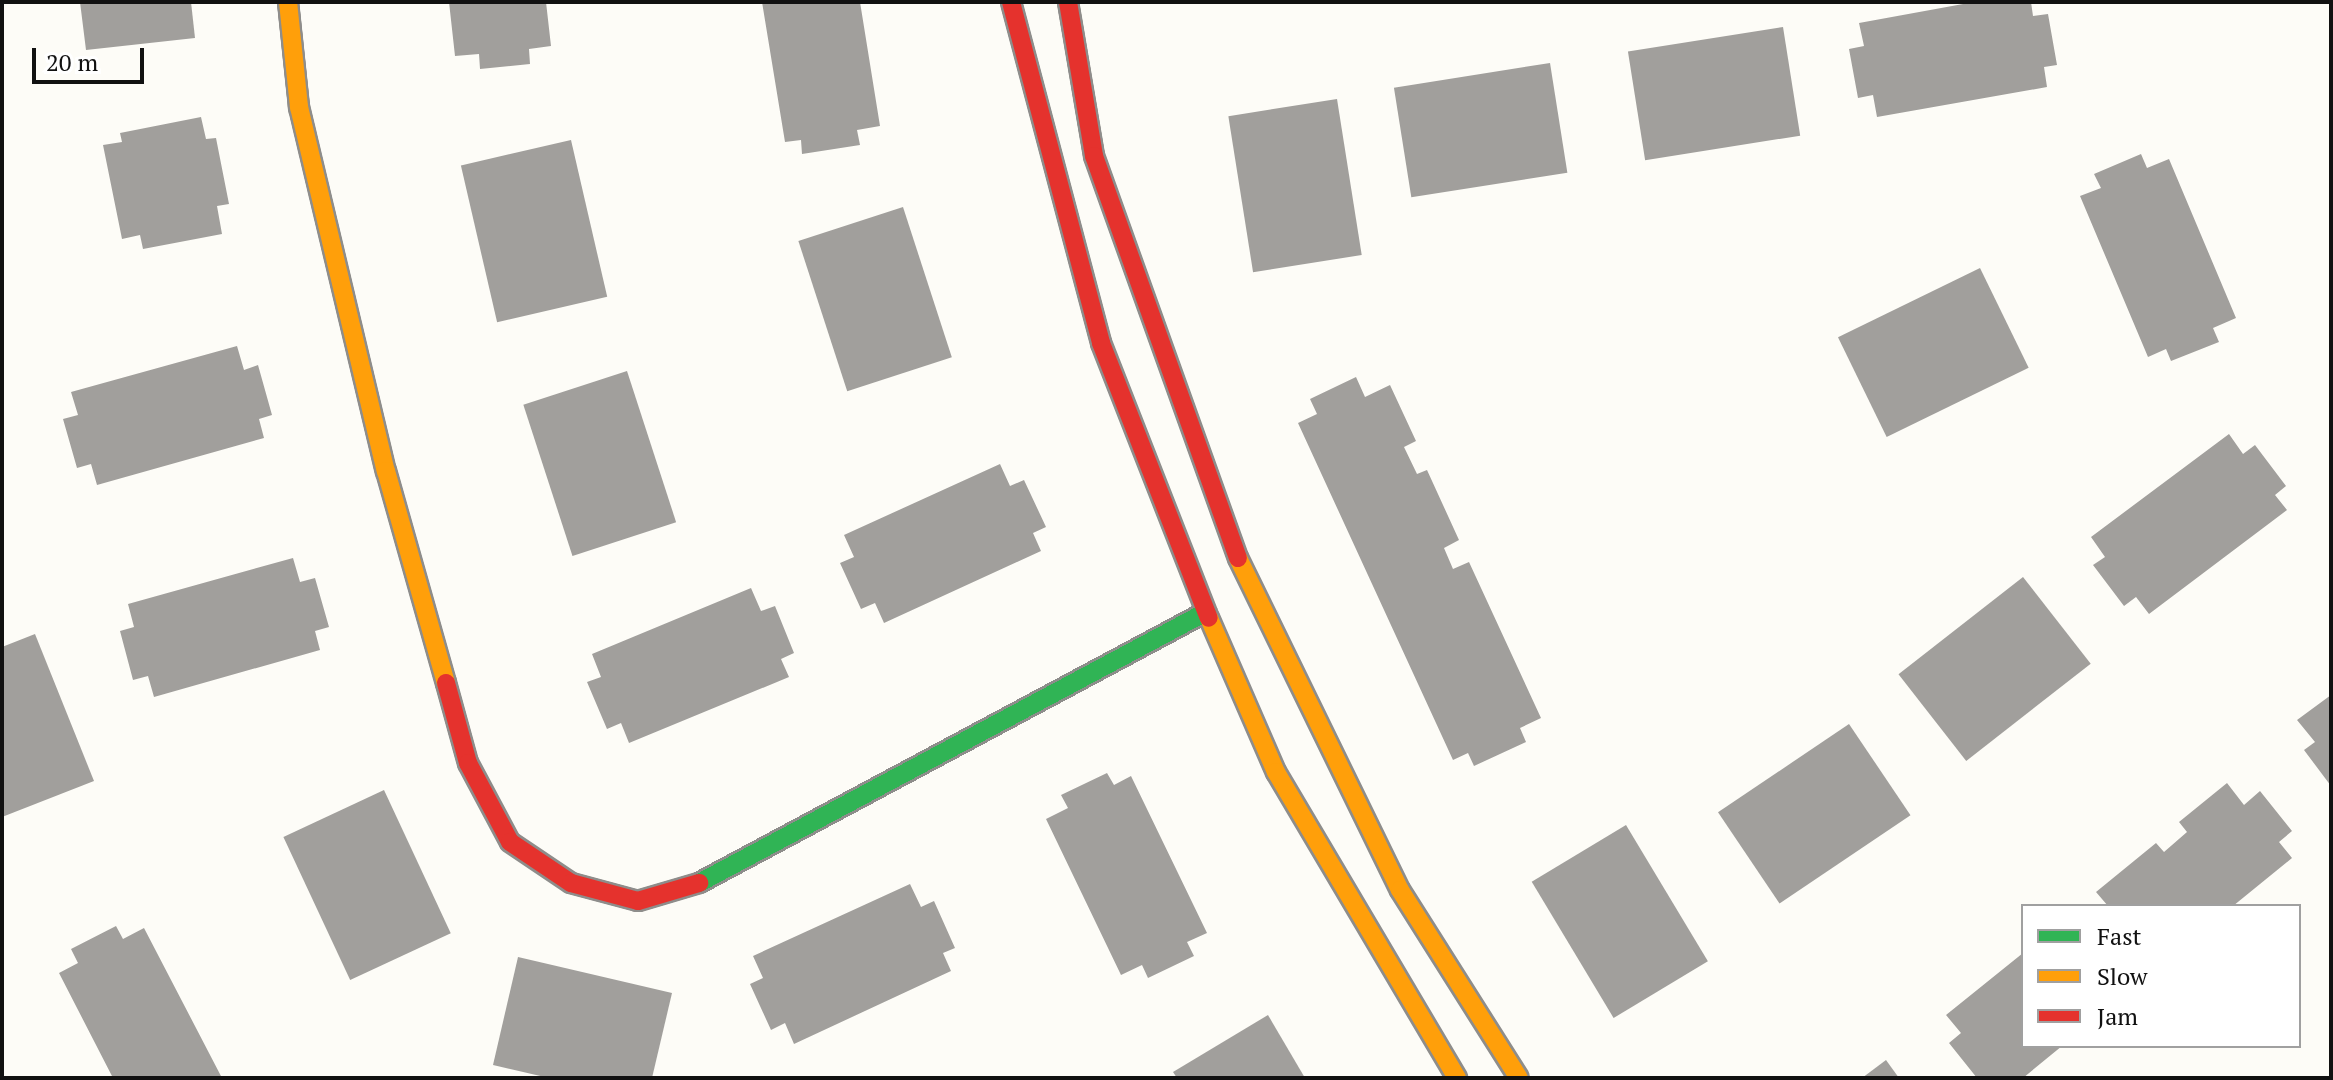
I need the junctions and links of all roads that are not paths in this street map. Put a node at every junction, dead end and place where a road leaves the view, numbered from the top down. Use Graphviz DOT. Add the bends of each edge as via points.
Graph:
graph roads {
  1 [pos="288,2"];
  2 [pos="1011,2"];
  3 [pos="1068,2"];
  4 [pos="1206,612"];
  5 [pos="1457,1078"];
  6 [pos="1519,1078"];
  1 -- 4 [label="street" via="299,107 390,486 468,763 510,842 571,883 638,901 694,886"];
  2 -- 4 [label="street" via="1101,343"];
  3 -- 6 [label="street" via="1094,156 1220,521 1400,890"];
  4 -- 5 [label="street" via="1276,772"];
}
